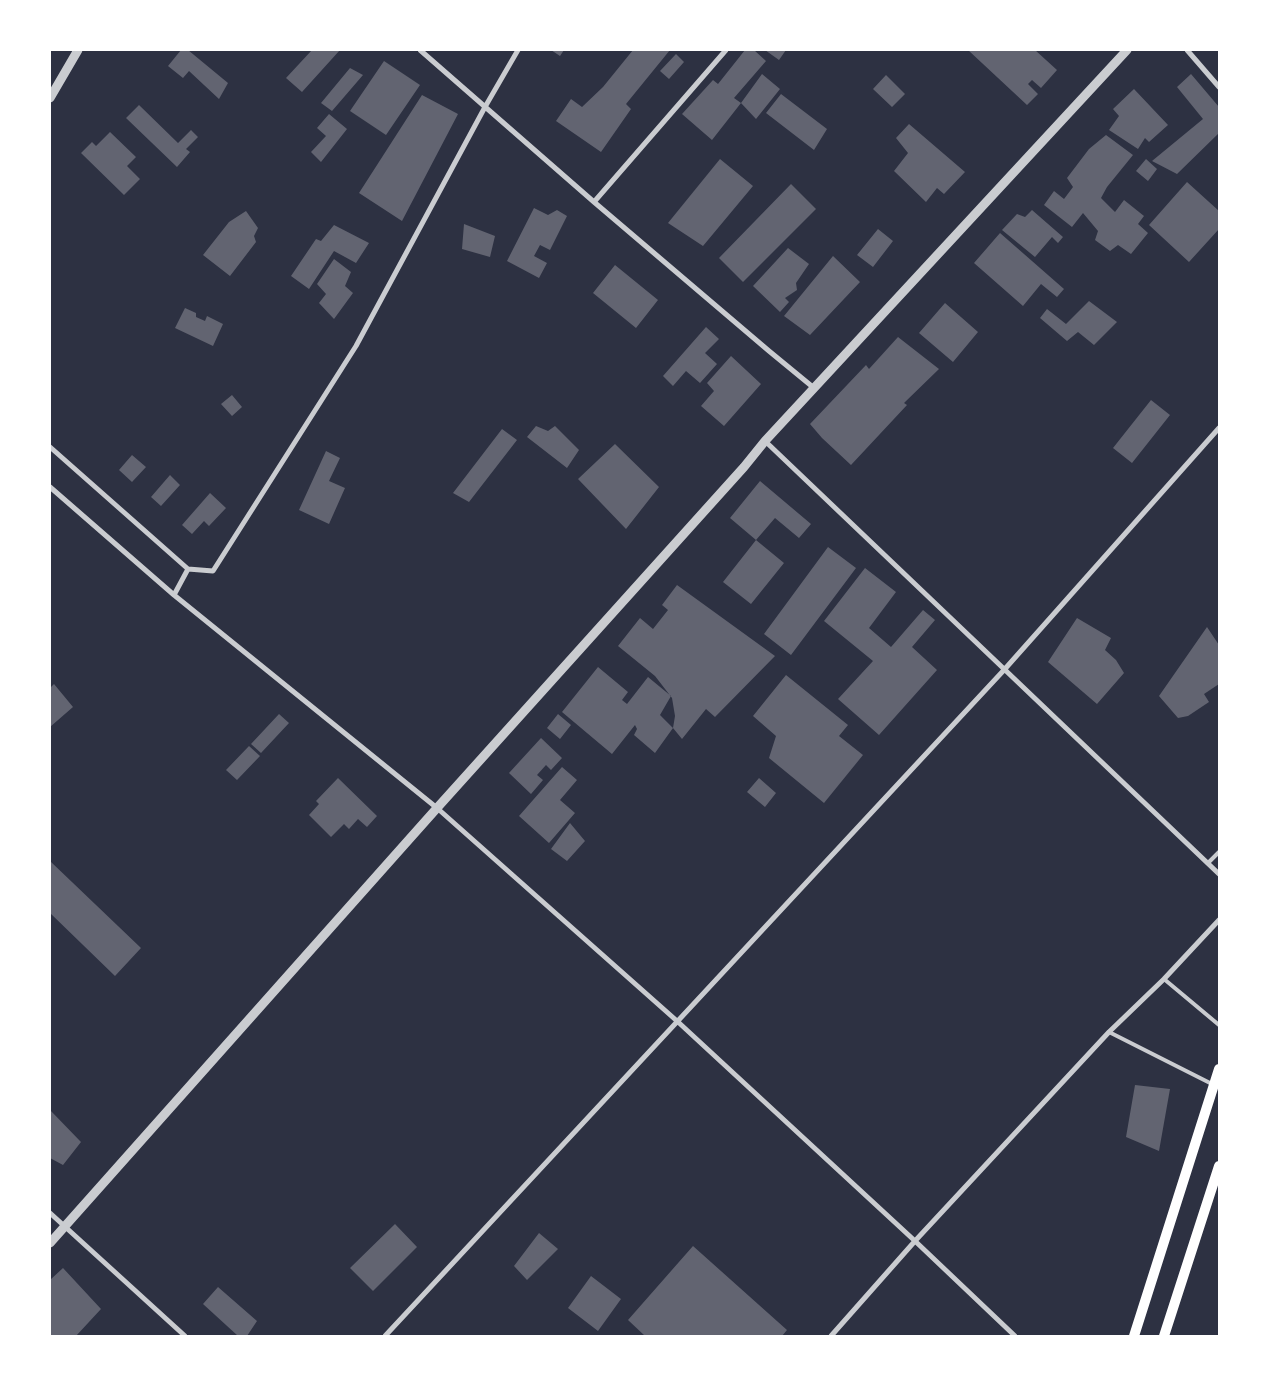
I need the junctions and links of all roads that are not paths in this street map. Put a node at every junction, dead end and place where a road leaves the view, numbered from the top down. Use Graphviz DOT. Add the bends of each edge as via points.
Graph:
graph roads {
  1 [pos="78,50"];
  2 [pos="420,50"];
  3 [pos="518,50"];
  4 [pos="726,50"];
  5 [pos="1127,50"];
  6 [pos="1187,50"];
  7 [pos="1219,87"];
  8 [pos="50,98"];
  9 [pos="485,107"];
  10 [pos="594,202"];
  11 [pos="814,388"];
  12 [pos="1219,428"];
  13 [pos="765,441"];
  14 [pos="50,447"];
  15 [pos="50,487"];
  16 [pos="188,568"];
  17 [pos="174,595"];
  18 [pos="1004,670"];
  19 [pos="437,808"];
  20 [pos="1219,852"];
  21 [pos="1208,863"];
  22 [pos="1219,874"];
  23 [pos="1219,920"];
  24 [pos="1164,979"];
  25 [pos="677,1021"];
  26 [pos="1219,1025"];
  27 [pos="1109,1032"];
  28 [pos="1219,1069"];
  29 [pos="1216,1087"];
  30 [pos="1219,1166"];
  31 [pos="50,1213"];
  32 [pos="65,1227"];
  33 [pos="915,1241"];
  34 [pos="50,1243"];
  35 [pos="185,1336"];
  36 [pos="385,1336"];
  37 [pos="831,1336"];
  38 [pos="1015,1336"];
  39 [pos="1134,1336"];
  40 [pos="1164,1336"];
  1 -- 8 [label="street"];
  2 -- 9 [label="street"];
  3 -- 9 [label="street"];
  4 -- 10 [label="street"];
  5 -- 11 [label="street"];
  6 -- 7 [label="street"];
  9 -- 10 [label="street"];
  9 -- 16 [label="street" via="356,346 214,571"];
  10 -- 11 [label="street"];
  11 -- 13 [label="street"];
  12 -- 18 [label="street"];
  13 -- 18 [label="street"];
  13 -- 19 [label="street"];
  14 -- 16 [label="street"];
  15 -- 17 [label="street"];
  16 -- 17 [label="street"];
  17 -- 19 [label="street"];
  18 -- 21 [label="street"];
  18 -- 25 [label="street"];
  19 -- 25 [label="street"];
  19 -- 32 [label="street"];
  20 -- 21 [label="lane"];
  21 -- 22 [label="street"];
  23 -- 24 [label="street"];
  24 -- 26 [label="lane"];
  24 -- 27 [label="street"];
  25 -- 33 [label="street"];
  25 -- 36 [label="street"];
  27 -- 29 [label="lane"];
  27 -- 33 [label="street"];
  28 -- 29 [label="main road"];
  29 -- 39 [label="main road"];
  30 -- 40 [label="main road"];
  31 -- 32 [label="street"];
  32 -- 34 [label="street"];
  32 -- 35 [label="street"];
  33 -- 37 [label="street"];
  33 -- 38 [label="street"];
}
